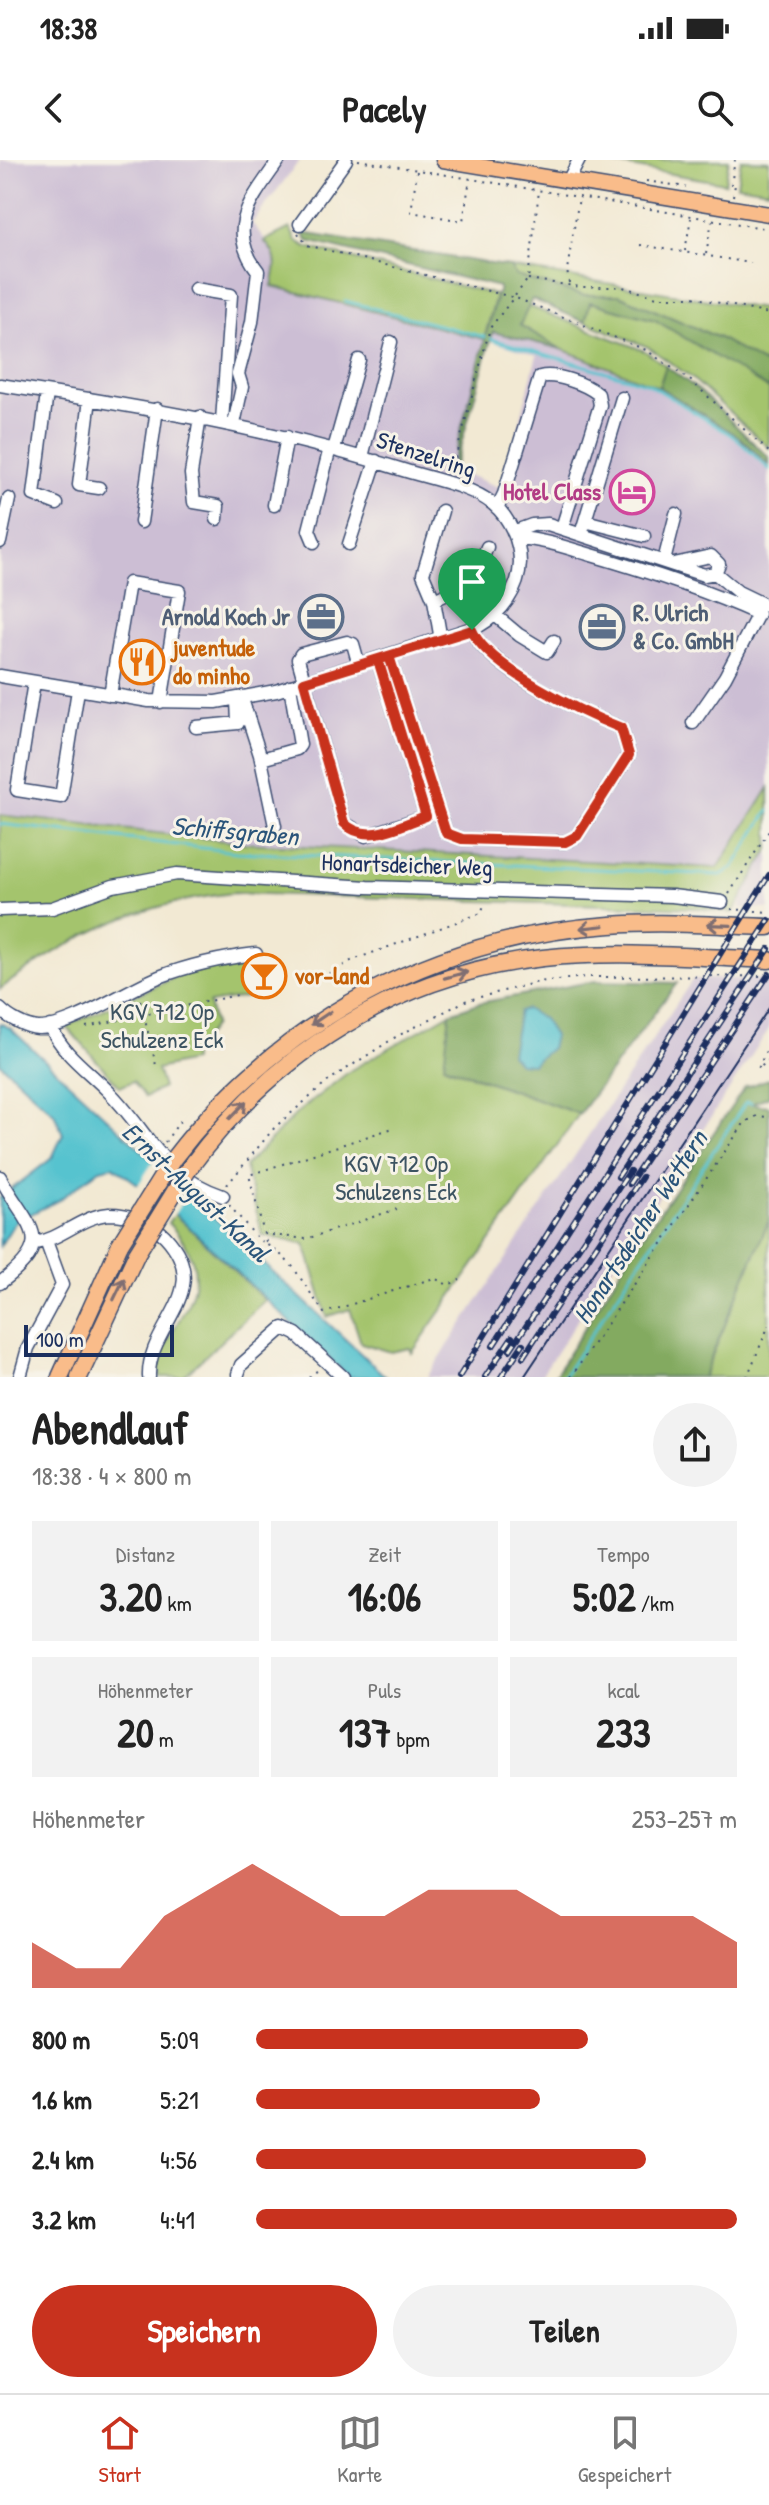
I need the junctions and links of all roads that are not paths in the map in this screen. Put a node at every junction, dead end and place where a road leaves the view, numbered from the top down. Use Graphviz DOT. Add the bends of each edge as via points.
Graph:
graph roads {
  1 [pos="279,160"];
  2 [pos="346,160"];
  3 [pos="443,160"];
  4 [pos="579,160"];
  5 [pos="568,181"];
  6 [pos="769,214"];
  7 [pos="300,224"];
  8 [pos="195,289"];
  9 [pos="391,342"];
  10 [pos="359,360"];
  11 [pos="0,385"];
  12 [pos="47,393"];
  13 [pos="622,398"];
  14 [pos="90,399"];
  15 [pos="157,409"];
  16 [pos="200,417"];
  17 [pos="228,423"];
  18 [pos="287,437"];
  19 [pos="332,448"];
  20 [pos="362,457"];
  21 [pos="376,461"];
  22 [pos="99,488"];
  23 [pos="9,499"];
  24 [pos="57,504"];
  25 [pos="274,505"];
  26 [pos="497,508"];
  27 [pos="442,511"];
  28 [pos="676,514"];
  29 [pos="217,519"];
  30 [pos="585,521"];
  31 [pos="141,522"];
  32 [pos="562,528"];
  33 [pos="581,534"];
  34 [pos="515,535"];
  35 [pos="644,536"];
  36 [pos="0,542"];
  37 [pos="314,542"];
  38 [pos="349,544"];
  39 [pos="487,547"];
  40 [pos="669,562"];
  41 [pos="715,573"];
  42 [pos="434,600"];
  43 [pos="765,613"];
  44 [pos="495,615"];
  45 [pos="472,630"];
  46 [pos="441,640"];
  47 [pos="554,641"];
  48 [pos="383,658"];
  49 [pos="359,665"];
  50 [pos="0,677"];
  51 [pos="34,682"];
  52 [pos="304,682"];
  53 [pos="290,686"];
  54 [pos="78,690"];
  55 [pos="110,695"];
  56 [pos="240,699"];
  57 [pos="161,702"];
  58 [pos="693,723"];
  59 [pos="196,727"];
  60 [pos="260,755"];
  61 [pos="275,826"];
  62 [pos="722,902"];
  63 [pos="0,910"];
  64 [pos="769,927"];
  65 [pos="256,954"];
  66 [pos="769,960"];
  67 [pos="0,1009"];
  68 [pos="50,1026"];
  69 [pos="0,1177"];
  70 [pos="223,1196"];
  71 [pos="40,1242"];
  72 [pos="0,1283"];
  73 [pos="238,1374"];
  74 [pos="20,1377"];
  75 [pos="60,1377"];
  76 [pos="79,1377"];
  77 [pos="149,1377"];
  78 [pos="343,1377"];
  1 -- 17 [label="street" via="247,207 240,239 258,271 238,374 242,387"];
  2 -- 7 [label="street"];
  3 -- 5 [label="main road"];
  4 -- 5 [label="street"];
  5 -- 6 [label="main road"];
  8 -- 17 [label="street" via="231,295"];
  9 -- 20 [label="street"];
  10 -- 19 [label="street"];
  11 -- 12 [label="street, Stenzelring"];
  12 -- 14 [label="street, Stenzelring"];
  12 -- 24 [label="street" via="34,495"];
  13 -- 30 [label="street"];
  14 -- 15 [label="street, Stenzelring"];
  14 -- 22 [label="street" via="79,485"];
  15 -- 16 [label="street, Stenzelring"];
  15 -- 31 [label="street"];
  16 -- 17 [label="street, Stenzelring"];
  16 -- 29 [label="street" via="191,474 194,502 218,506"];
  17 -- 18 [label="street, Stenzelring"];
  18 -- 19 [label="street, Stenzelring"];
  18 -- 25 [label="street"];
  19 -- 20 [label="street, Stenzelring"];
  19 -- 37 [label="street" via="309,530"];
  20 -- 21 [label="street, Stenzelring"];
  21 -- 26 [label="street, Stenzelring" via="477,495"];
  21 -- 38 [label="street"];
  23 -- 36 [label="street"];
  26 -- 32 [label="street" via="537,381 548,375 598,394 600,405"];
  26 -- 34 [label="street, Stenzelring"];
  27 -- 42 [label="street" via="423,574"];
  28 -- 40 [label="street"];
  30 -- 33 [label="street"];
  30 -- 35 [label="street"];
  32 -- 33 [label="street"];
  32 -- 34 [label="street" via="538,523"];
  33 -- 40 [label="street"];
  34 -- 43 [label="street" via="628,565"];
  34 -- 44 [label="street" via="517,579"];
  39 -- 42 [label="street" via="473,582"];
  40 -- 41 [label="street" via="704,575"];
  40 -- 41 [label="street" via="711,556 719,564"];
  41 -- 43 [label="street"];
  42 -- 46 [label="street"];
  43 -- 58 [label="street"];
  44 -- 45 [label="street"];
  44 -- 47 [label="street" via="547,652"];
  45 -- 46 [label="street"];
  45 -- 48 [label="street" via="479,646 494,659 588,715 621,728 629,755 577,836 565,842 462,839 446,833"];
  46 -- 48 [label="street"];
  48 -- 49 [label="street"];
  48 -- 52 [label="street" via="426,816 366,836 344,823"];
  49 -- 52 [label="street"];
  49 -- 52 [label="street" via="353,644 347,642 301,654"];
  50 -- 51 [label="street"];
  51 -- 54 [label="street"];
  51 -- 54 [label="street" via="17,790 61,797"];
  52 -- 53 [label="street"];
  53 -- 56 [label="street"];
  53 -- 60 [label="street" via="300,745 265,758"];
  54 -- 55 [label="street"];
  55 -- 57 [label="street"];
  55 -- 57 [label="street" via="129,583 179,591"];
  56 -- 57 [label="street"];
  56 -- 59 [label="street" via="238,723"];
  56 -- 60 [label="street"];
  60 -- 61 [label="street"];
  62 -- 63 [label="street, Honartsdeicher Weg" via="177,874 124,883 52,908"];
  64 -- 75 [label="highway, one-way, bridge" via="670,923 561,930 505,941 411,972 334,1009 264,1060 219,1103 173,1159 120,1244"];
  65 -- 68 [label="street" via="210,962 137,987"];
  76 -- 66 [label="highway, one-way, bridge" via="137,1253 188,1170 234,1113 284,1065 370,1010 437,981 547,957"];
  67 -- 68 [label="street" via="32,1027"];
  68 -- 70 [label="street" via="63,1049 107,1090 154,1152 200,1188"];
  69 -- 71 [label="street"];
  71 -- 72 [label="street" via="30,1258"];
  71 -- 74 [label="street" via="62,1285 28,1348"];
  71 -- 77 [label="street" via="108,1214 149,1223 168,1240 181,1266 182,1292 152,1354"];
  73 -- 78 [label="street" via="241,1365 283,1328"];
}
